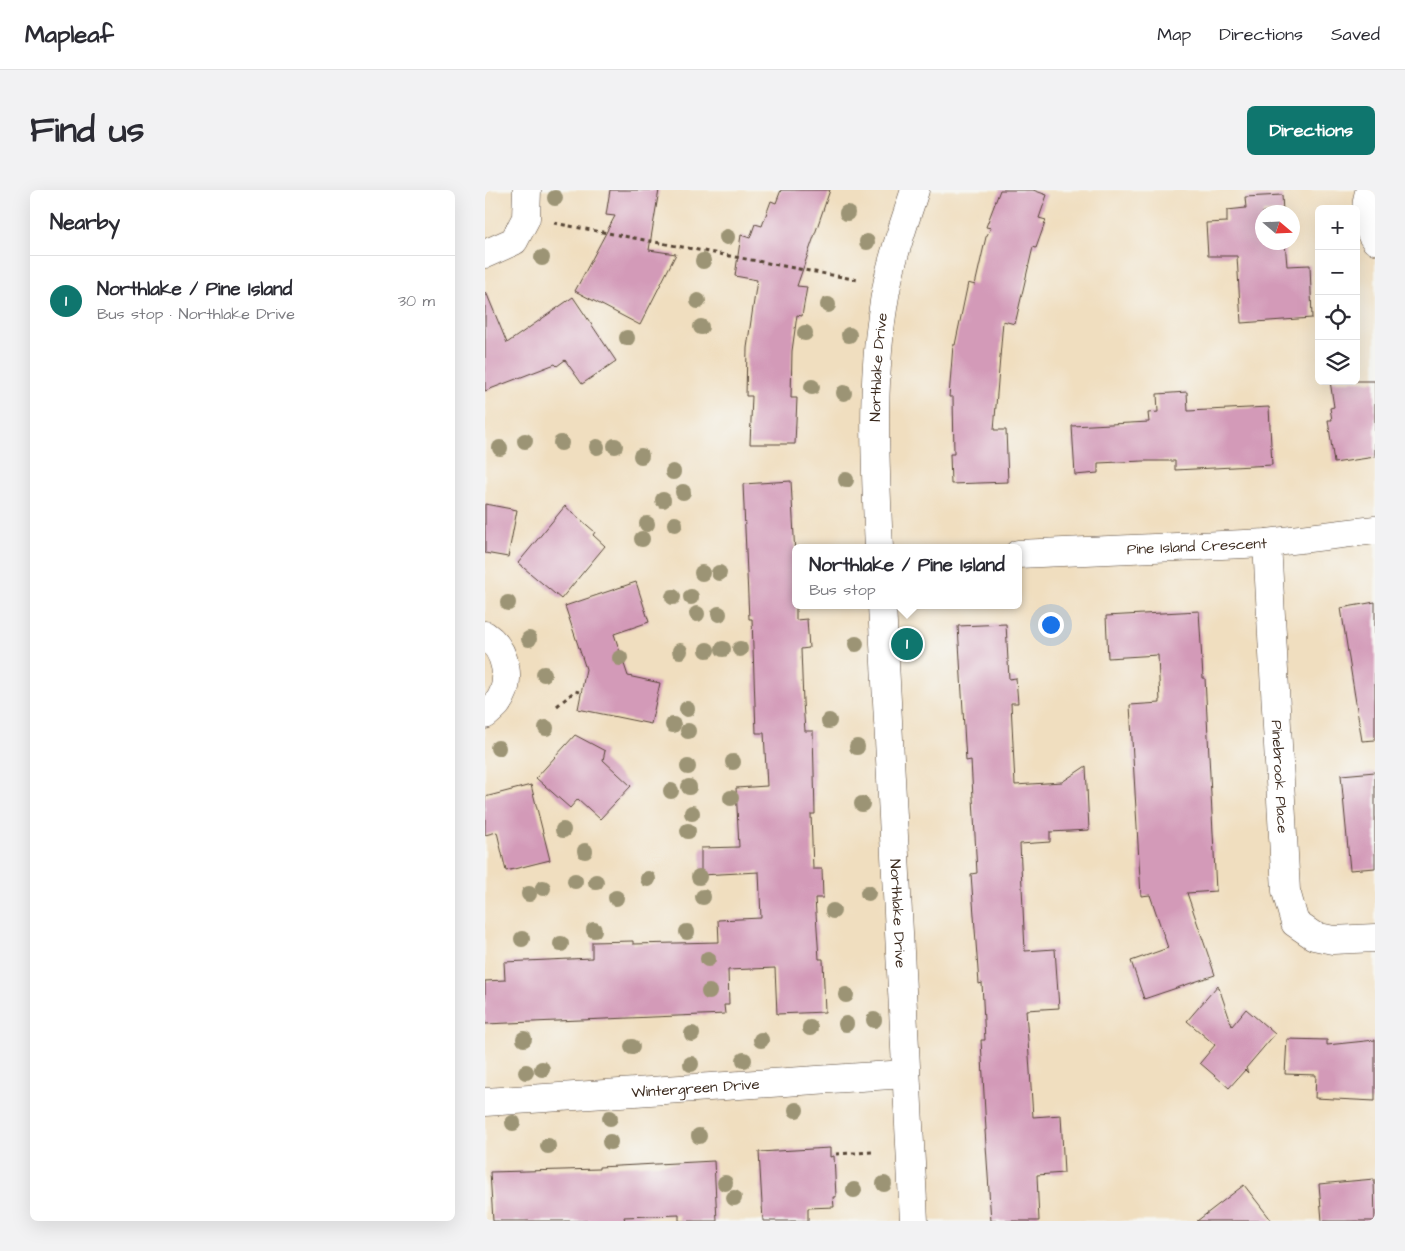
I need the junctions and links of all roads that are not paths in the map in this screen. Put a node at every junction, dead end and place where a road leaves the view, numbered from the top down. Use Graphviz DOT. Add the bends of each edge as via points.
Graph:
graph roads {
  1 [pos="527,190"];
  2 [pos="915,190"];
  3 [pos="1371,190"];
  4 [pos="1375,240"];
  5 [pos="485,254"];
  6 [pos="1375,530"];
  7 [pos="879,544"];
  8 [pos="1267,544"];
  9 [pos="1022,554"];
  10 [pos="882,609"];
  11 [pos="485,635"];
  12 [pos="485,715"];
  13 [pos="1375,938"];
  14 [pos="906,1074"];
  15 [pos="485,1102"];
  16 [pos="914,1221"];
  1 -- 5 [label="street" via="527,218 514,241"];
  2 -- 7 [label="street, Northlake Drive" via="887,286 878,345 874,436"];
  3 -- 4 [label="street" via="1365,211"];
  6 -- 8 [label="street, Pine Island Crescent"];
  8 -- 9 [label="street, Pine Island Crescent"];
  8 -- 13 [label="street, Pinebrook Place" via="1286,891 1295,923 1313,936 1333,940"];
  10 -- 14 [label="street, Northlake Drive"];
  11 -- 12 [label="street" via="499,648 507,673 503,693"];
  14 -- 15 [label="street, Wintergreen Drive"];
  14 -- 16 [label="street, Northlake Drive"];
}
